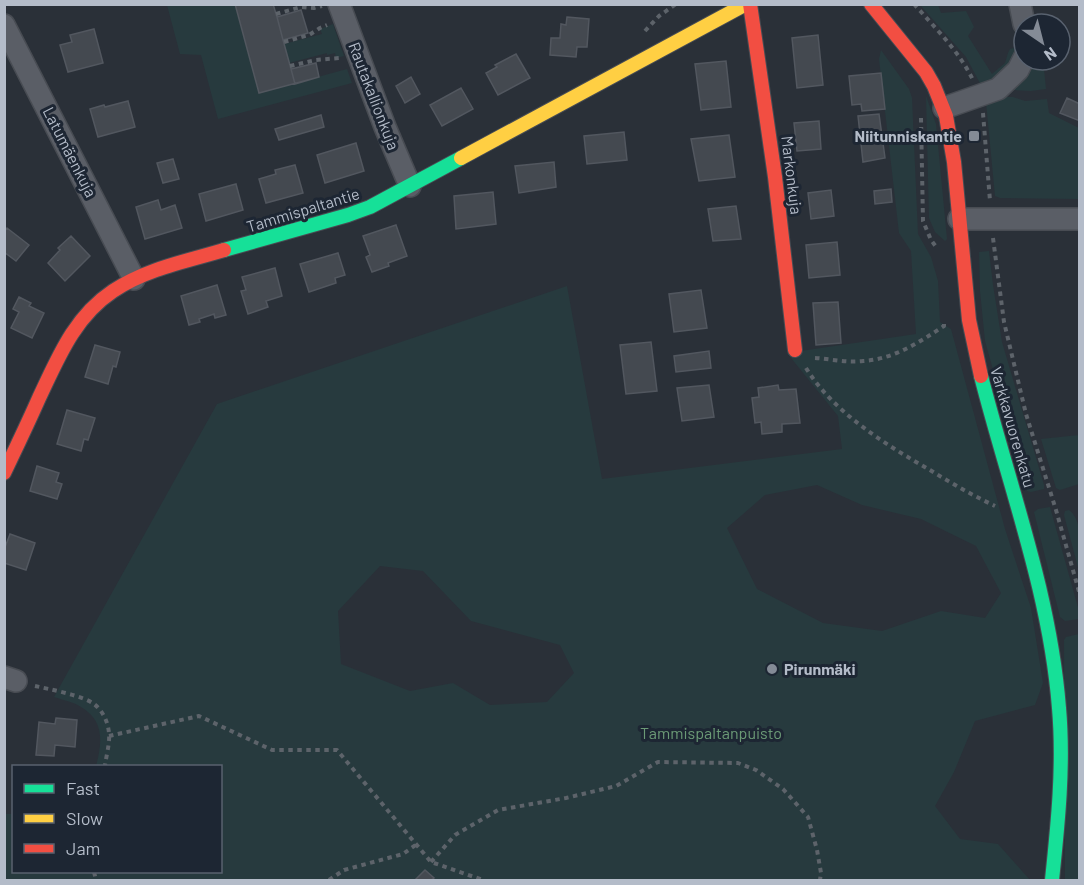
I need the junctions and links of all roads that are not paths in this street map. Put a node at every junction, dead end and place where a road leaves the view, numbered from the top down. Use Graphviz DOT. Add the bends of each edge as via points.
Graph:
graph roads {
  1 [pos="748,4"];
  2 [pos="871,4"];
  3 [pos="337,14"];
  4 [pos="4,25"];
  5 [pos="1016,72"];
  6 [pos="944,108"];
  7 [pos="410,186"];
  8 [pos="959,219"];
  9 [pos="1080,219"];
  10 [pos="135,279"];
  11 [pos="795,350"];
  12 [pos="4,473"];
  13 [pos="1053,880"];
  1 -- 7 [label="street, Tammispaltantie"];
  1 -- 11 [label="street, Markonkuja" via="766,104"];
  2 -- 6 [label="street, Varkkavuorenkatu" via="926,72"];
  3 -- 7 [label="street, Rautakallionkuja"];
  4 -- 10 [label="street, Latumäenkuja"];
  5 -- 6 [label="street" via="998,89"];
  6 -- 8 [label="street, Varkkavuorenkatu"];
  7 -- 10 [label="street, Tammispaltantie" via="348,215"];
  8 -- 9 [label="street"];
  8 -- 13 [label="street, Varkkavuorenkatu" via="969,320 980,374 1035,570 1054,666 1062,764"];
  10 -- 12 [label="street, Tammispaltantie" via="114,289 81,318"];
}
